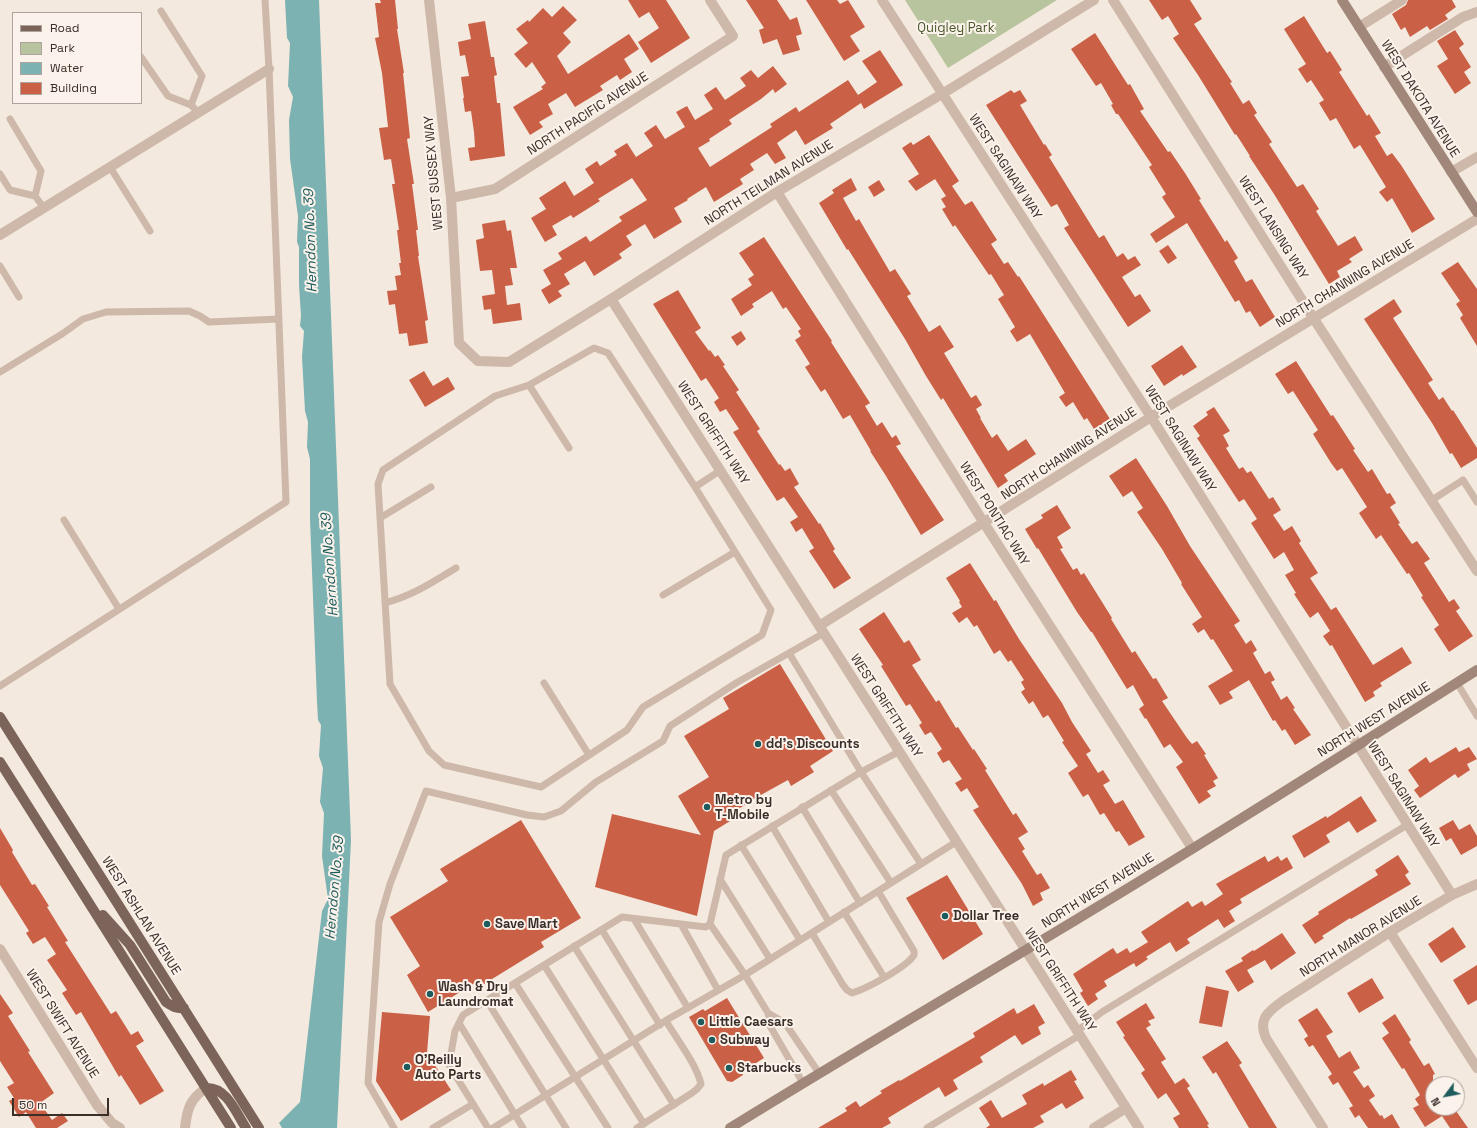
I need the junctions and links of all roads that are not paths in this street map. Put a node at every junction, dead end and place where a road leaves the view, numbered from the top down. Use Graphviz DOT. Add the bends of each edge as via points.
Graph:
graph roads {
  1 [pos="265,0"];
  2 [pos="429,0"];
  3 [pos="710,0"];
  4 [pos="882,0"];
  5 [pos="1094,0"];
  6 [pos="1113,0"];
  7 [pos="1342,0"];
  8 [pos="1402,0"];
  9 [pos="162,11"];
  10 [pos="1477,12"];
  11 [pos="1359,26"];
  12 [pos="142,58"];
  13 [pos="1384,67"];
  14 [pos="269,69"];
  15 [pos="942,94"];
  16 [pos="195,109"];
  17 [pos="10,119"];
  18 [pos="1477,157"];
  19 [pos="110,167"];
  20 [pos="1451,172"];
  21 [pos="0,174"];
  22 [pos="776,192"];
  23 [pos="35,196"];
  24 [pos="451,198"];
  25 [pos="44,208"];
  26 [pos="1477,212"];
  27 [pos="1477,219"];
  28 [pos="150,232"];
  29 [pos="0,235"];
  30 [pos="0,266"];
  31 [pos="19,297"];
  32 [pos="611,299"];
  33 [pos="279,319"];
  34 [pos="1314,319"];
  35 [pos="459,343"];
  36 [pos="0,372"];
  37 [pos="529,385"];
  38 [pos="1151,417"];
  39 [pos="569,448"];
  40 [pos="721,470"];
  41 [pos="431,487"];
  42 [pos="695,487"];
  43 [pos="1432,500"];
  44 [pos="1477,502"];
  45 [pos="380,518"];
  46 [pos="64,520"];
  47 [pos="984,523"];
  48 [pos="735,552"];
  49 [pos="456,568"];
  50 [pos="1477,571"];
  51 [pos="663,595"];
  52 [pos="385,603"];
  53 [pos="119,609"];
  54 [pos="822,629"];
  55 [pos="789,653"];
  56 [pos="1477,670"];
  57 [pos="544,683"];
  58 [pos="1457,683"];
  59 [pos="0,686"];
  60 [pos="1477,716"];
  61 [pos="0,717"];
  62 [pos="1357,746"];
  63 [pos="900,751"];
  64 [pos="589,755"];
  65 [pos="0,762"];
  66 [pos="861,772"];
  67 [pos="831,790"];
  68 [pos="802,807"];
  69 [pos="1407,825"];
  70 [pos="772,826"];
  71 [pos="956,842"];
  72 [pos="741,845"];
  73 [pos="1192,848"];
  74 [pos="921,864"];
  75 [pos="720,879"];
  76 [pos="891,883"];
  77 [pos="1477,884"];
  78 [pos="878,891"];
  79 [pos="84,894"];
  80 [pos="1452,895"];
  81 [pos="860,903"];
  82 [pos="844,912"];
  83 [pos="634,919"];
  84 [pos="829,922"];
  85 [pos="681,924"];
  86 [pos="710,924"];
  87 [pos="602,930"];
  88 [pos="1390,932"];
  89 [pos="812,933"];
  90 [pos="800,940"];
  91 [pos="574,946"];
  92 [pos="0,949"];
  93 [pos="1026,950"];
  94 [pos="770,958"];
  95 [pos="544,965"];
  96 [pos="745,974"];
  97 [pos="884,977"];
  98 [pos="515,983"];
  99 [pos="718,990"];
  100 [pos="487,1001"];
  101 [pos="184,1008"];
  102 [pos="688,1008"];
  103 [pos="768,1013"];
  104 [pos="459,1023"];
  105 [pos="663,1023"];
  106 [pos="1078,1033"];
  107 [pos="633,1041"];
  108 [pos="604,1060"];
  109 [pos="1477,1068"];
  110 [pos="819,1073"];
  111 [pos="575,1077"];
  112 [pos="803,1083"];
  113 [pos="206,1088"];
  114 [pos="546,1096"];
  115 [pos="473,1104"];
  116 [pos="674,1105"];
  117 [pos="1126,1108"];
  118 [pos="515,1115"];
  119 [pos="644,1124"];
  120 [pos="120,1128"];
  121 [pos="185,1128"];
  122 [pos="231,1128"];
  123 [pos="246,1128"];
  124 [pos="259,1128"];
  125 [pos="394,1128"];
  126 [pos="433,1128"];
  127 [pos="488,1128"];
  128 [pos="493,1128"];
  129 [pos="523,1128"];
  130 [pos="566,1128"];
  131 [pos="608,1128"];
  132 [pos="637,1128"];
  133 [pos="730,1128"];
  134 [pos="927,1128"];
  135 [pos="1094,1128"];
  136 [pos="1139,1128"];
  137 [pos="1323,1128"];
  1 -- 14 [label="lane"];
  2 -- 24 [label="street, WEST SUSSEX WAY"];
  3 -- 24 [label="street, NORTH PACIFIC AVENUE" via="733,36 495,189"];
  4 -- 15 [label="street, WEST SAGINAW WAY"];
  5 -- 15 [label="street, NORTH TEILMAN AVENUE"];
  6 -- 34 [label="street, WEST LANSING WAY"];
  7 -- 11 [label="main road, WEST DAKOTA AVENUE"];
  8 -- 11 [label="street"];
  9 -- 16 [label="lane" via="202,76"];
  10 -- 13 [label="street" via="1463,17"];
  11 -- 13 [label="main road, WEST DAKOTA AVENUE"];
  12 -- 16 [label="lane" via="168,96"];
  13 -- 20 [label="main road, WEST DAKOTA AVENUE"];
  14 -- 16 [label="street"];
  14 -- 33 [label="lane"];
  15 -- 22 [label="street, NORTH TEILMAN AVENUE"];
  15 -- 38 [label="street, WEST SAGINAW WAY"];
  16 -- 19 [label="street"];
  17 -- 23 [label="lane" via="41,171"];
  18 -- 20 [label="street"];
  19 -- 25 [label="street"];
  19 -- 28 [label="lane"];
  20 -- 26 [label="main road, WEST DAKOTA AVENUE"];
  21 -- 23 [label="lane" via="10,190"];
  22 -- 32 [label="street, NORTH TEILMAN AVENUE"];
  22 -- 47 [label="street, WEST PONTIAC WAY"];
  23 -- 25 [label="lane"];
  24 -- 35 [label="street, WEST SUSSEX WAY"];
  25 -- 29 [label="street"];
  27 -- 34 [label="street, NORTH CHANNING AVENUE"];
  30 -- 31 [label="lane"];
  32 -- 35 [label="street, NORTH TEILMAN AVENUE" via="509,362 478,361"];
  32 -- 40 [label="street, WEST GRIFFITH WAY"];
  33 -- 36 [label="lane" via="209,322 189,311 106,312 83,319"];
  33 -- 53 [label="lane" via="286,502"];
  34 -- 38 [label="street, NORTH CHANNING AVENUE"];
  34 -- 43 [label="street, WEST LANSING WAY"];
  37 -- 39 [label="lane"];
  37 -- 42 [label="lane" via="594,348 608,353"];
  37 -- 45 [label="lane" via="494,396 383,470 378,484"];
  38 -- 47 [label="street, NORTH CHANNING AVENUE"];
  38 -- 62 [label="street, WEST SAGINAW WAY"];
  40 -- 42 [label="lane"];
  40 -- 54 [label="street, WEST GRIFFITH WAY"];
  41 -- 45 [label="lane"];
  42 -- 48 [label="lane"];
  43 -- 44 [label="lane" via="1463,480"];
  43 -- 50 [label="street, WEST LANSING WAY"];
  45 -- 52 [label="lane"];
  46 -- 53 [label="lane"];
  47 -- 54 [label="street, NORTH CHANNING AVENUE"];
  47 -- 73 [label="street, WEST PONTIAC WAY"];
  48 -- 51 [label="lane"];
  48 -- 64 [label="lane" via="771,610 762,636 643,707 626,730"];
  49 -- 52 [label="lane" via="415,592"];
  52 -- 64 [label="lane" via="390,684 429,751 444,765 541,787"];
  53 -- 59 [label="lane"];
  54 -- 55 [label="lane"];
  54 -- 63 [label="street, WEST GRIFFITH WAY"];
  55 -- 66 [label="lane"];
  55 -- 125 [label="lane" via="736,683 670,726 663,741 596,782 561,811 544,817 527,815 426,791 390,884 379,922 368,1083"];
  56 -- 58 [label="main road, NORTH WEST AVENUE"];
  57 -- 64 [label="lane"];
  58 -- 60 [label="lane"];
  58 -- 62 [label="main road, NORTH WEST AVENUE"];
  61 -- 101 [label="main road, WEST ASHLAN AVENUE"];
  62 -- 69 [label="street, WEST SAGINAW WAY"];
  62 -- 73 [label="main road, NORTH WEST AVENUE"];
  63 -- 66 [label="lane"];
  63 -- 71 [label="street, WEST GRIFFITH WAY"];
  65 -- 79 [label="main road"];
  66 -- 67 [label="lane"];
  66 -- 74 [label="lane"];
  67 -- 68 [label="lane"];
  67 -- 76 [label="lane"];
  68 -- 70 [label="lane"];
  68 -- 81 [label="lane"];
  69 -- 80 [label="street, WEST SAGINAW WAY"];
  69 -- 106 [label="lane" via="1109,1008"];
  70 -- 72 [label="lane"];
  70 -- 84 [label="lane"];
  71 -- 74 [label="lane"];
  71 -- 93 [label="street, WEST GRIFFITH WAY"];
  72 -- 75 [label="lane" via="726,854"];
  72 -- 90 [label="lane"];
  73 -- 93 [label="main road, NORTH WEST AVENUE"];
  74 -- 76 [label="lane"];
  75 -- 86 [label="lane"];
  75 -- 94 [label="lane"];
  76 -- 78 [label="lane"];
  77 -- 80 [label="street, NORTH MANOR AVENUE"];
  78 -- 81 [label="lane"];
  78 -- 97 [label="lane" via="911,945 914,955 907,963"];
  79 -- 101 [label="main road" via="130,945 166,1002 176,1008"];
  79 -- 113 [label="main road"];
  80 -- 88 [label="street, NORTH MANOR AVENUE"];
  81 -- 82 [label="lane"];
  82 -- 84 [label="lane"];
  82 -- 97 [label="lane"];
  83 -- 85 [label="lane"];
  83 -- 87 [label="lane" via="622,917"];
  83 -- 102 [label="lane"];
  84 -- 89 [label="lane"];
  85 -- 86 [label="lane" via="706,927"];
  85 -- 99 [label="lane"];
  86 -- 96 [label="lane"];
  87 -- 91 [label="lane"];
  87 -- 105 [label="lane"];
  88 -- 109 [label="street"];
  88 -- 137 [label="street, NORTH MANOR AVENUE" via="1279,1004 1264,1019 1264,1034 1267,1040"];
  89 -- 90 [label="lane"];
  89 -- 97 [label="lane" via="847,990 852,993 858,991"];
  90 -- 94 [label="lane"];
  91 -- 95 [label="lane"];
  91 -- 107 [label="lane"];
  92 -- 120 [label="street, WEST SWIFT AVENUE" via="97,1105 112,1123"];
  93 -- 106 [label="street, WEST GRIFFITH WAY"];
  93 -- 110 [label="main road, NORTH WEST AVENUE"];
  94 -- 96 [label="lane"];
  95 -- 98 [label="lane"];
  95 -- 108 [label="lane"];
  96 -- 99 [label="lane"];
  96 -- 103 [label="lane"];
  98 -- 100 [label="lane"];
  98 -- 111 [label="lane"];
  99 -- 102 [label="lane"];
  100 -- 104 [label="lane" via="463,1015"];
  100 -- 114 [label="lane"];
  101 -- 124 [label="main road, WEST ASHLAN AVENUE"];
  102 -- 105 [label="lane"];
  103 -- 110 [label="lane" via="785,1023"];
  103 -- 112 [label="lane" via="770,1026"];
  104 -- 115 [label="lane" via="455,1031 449,1065"];
  104 -- 118 [label="lane"];
  105 -- 107 [label="lane"];
  105 -- 116 [label="lane" via="695,1067 701,1084"];
  106 -- 117 [label="street, WEST GRIFFITH WAY"];
  106 -- 134 [label="lane"];
  107 -- 108 [label="lane"];
  107 -- 116 [label="lane"];
  108 -- 111 [label="lane"];
  108 -- 119 [label="lane"];
  110 -- 112 [label="main road, NORTH WEST AVENUE"];
  111 -- 114 [label="lane"];
  111 -- 131 [label="lane"];
  112 -- 133 [label="main road, NORTH WEST AVENUE"];
  113 -- 121 [label="street" via="190,1103"];
  113 -- 122 [label="main road"];
  113 -- 123 [label="main road" via="225,1094"];
  114 -- 118 [label="lane"];
  114 -- 130 [label="lane"];
  115 -- 126 [label="lane"];
  115 -- 127 [label="lane"];
  116 -- 119 [label="lane"];
  117 -- 135 [label="street"];
  117 -- 136 [label="street, WEST GRIFFITH WAY"];
  118 -- 128 [label="lane"];
  118 -- 129 [label="lane"];
  119 -- 132 [label="lane"];
}
